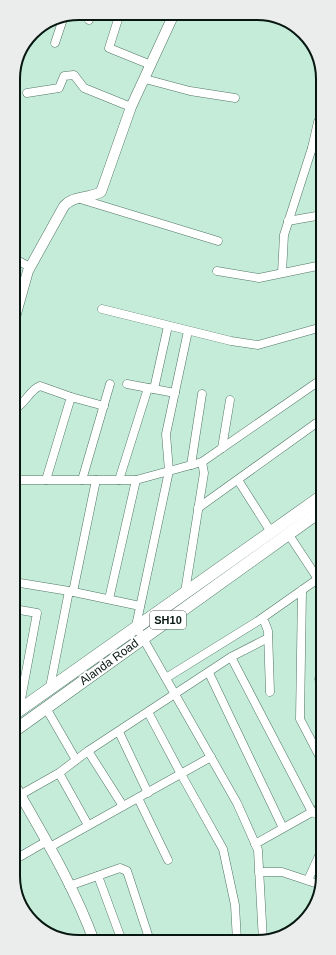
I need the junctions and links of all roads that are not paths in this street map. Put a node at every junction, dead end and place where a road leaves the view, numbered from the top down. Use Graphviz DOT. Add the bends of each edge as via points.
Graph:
graph roads {
  1 [pos="118,20"];
  2 [pos="171,20"];
  3 [pos="62,23"];
  4 [pos="55,43"];
  5 [pos="150,65"];
  6 [pos="145,79"];
  7 [pos="27,93"];
  8 [pos="235,98"];
  9 [pos="131,107"];
  10 [pos="316,131"];
  11 [pos="312,148"];
  12 [pos="316,148"];
  13 [pos="76,198"];
  14 [pos="316,216"];
  15 [pos="288,221"];
  16 [pos="218,241"];
  17 [pos="20,262"];
  18 [pos="316,266"];
  19 [pos="30,267"];
  20 [pos="217,271"];
  21 [pos="282,273"];
  22 [pos="20,301"];
  23 [pos="102,309"];
  24 [pos="168,326"];
  25 [pos="316,330"];
  26 [pos="188,331"];
  27 [pos="316,383"];
  28 [pos="110,384"];
  29 [pos="127,384"];
  30 [pos="151,388"];
  31 [pos="175,393"];
  32 [pos="202,394"];
  33 [pos="71,397"];
  34 [pos="230,400"];
  35 [pos="20,406"];
  36 [pos="104,406"];
  37 [pos="316,423"];
  38 [pos="222,448"];
  39 [pos="202,462"];
  40 [pos="191,465"];
  41 [pos="169,471"];
  42 [pos="20,480"];
  43 [pos="46,480"];
  44 [pos="82,480"];
  45 [pos="96,480"];
  46 [pos="119,480"];
  47 [pos="136,480"];
  48 [pos="238,480"];
  49 [pos="316,500"];
  50 [pos="198,508"];
  51 [pos="316,515"];
  52 [pos="271,532"];
  53 [pos="289,535"];
  54 [pos="316,572"];
  55 [pos="316,581"];
  56 [pos="20,583"];
  57 [pos="302,590"];
  58 [pos="71,591"];
  59 [pos="185,592"];
  60 [pos="108,599"];
  61 [pos="140,606"];
  62 [pos="20,610"];
  63 [pos="262,619"];
  64 [pos="136,626"];
  65 [pos="143,637"];
  66 [pos="268,638"];
  67 [pos="231,658"];
  68 [pos="209,673"];
  69 [pos="166,678"];
  70 [pos="50,687"];
  71 [pos="270,692"];
  72 [pos="175,695"];
  73 [pos="20,697"];
  74 [pos="46,708"];
  75 [pos="20,710"];
  76 [pos="148,712"];
  77 [pos="20,727"];
  78 [pos="119,732"];
  79 [pos="316,750"];
  80 [pos="88,751"];
  81 [pos="211,758"];
  82 [pos="76,760"];
  83 [pos="59,773"];
  84 [pos="181,774"];
  85 [pos="148,793"];
  86 [pos="20,795"];
  87 [pos="138,798"];
  88 [pos="123,806"];
  89 [pos="316,813"];
  90 [pos="316,815"];
  91 [pos="88,826"];
  92 [pos="283,828"];
  93 [pos="48,844"];
  94 [pos="255,844"];
  95 [pos="20,857"];
  96 [pos="168,860"];
  97 [pos="316,862"];
  98 [pos="259,872"];
  99 [pos="98,876"];
  100 [pos="308,880"];
  101 [pos="316,883"];
  102 [pos="69,886"];
  103 [pos="263,934"];
  104 [pos="91,935"];
  105 [pos="120,935"];
  106 [pos="148,935"];
  107 [pos="237,935"];
  1 -- 5 [label="street" via="109,48"];
  2 -- 5 [label="street"];
  3 -- 4 [label="street"];
  5 -- 6 [label="street"];
  6 -- 8 [label="street" via="190,91"];
  6 -- 9 [label="street"];
  7 -- 9 [label="street" via="59,88 64,76 74,75 84,88"];
  9 -- 13 [label="street" via="101,192"];
  10 -- 11 [label="street"];
  11 -- 12 [label="street"];
  11 -- 15 [label="street"];
  13 -- 16 [label="street"];
  13 -- 19 [label="street" via="64,206"];
  14 -- 15 [label="street"];
  15 -- 21 [label="street" via="284,235"];
  17 -- 19 [label="street"];
  18 -- 21 [label="street"];
  19 -- 22 [label="street"];
  20 -- 21 [label="street" via="259,278"];
  23 -- 24 [label="street"];
  24 -- 26 [label="street"];
  24 -- 30 [label="street"];
  25 -- 26 [label="street" via="258,345"];
  26 -- 31 [label="street"];
  27 -- 38 [label="street"];
  28 -- 36 [label="street"];
  29 -- 30 [label="street"];
  30 -- 31 [label="street"];
  30 -- 46 [label="street"];
  31 -- 41 [label="street" via="166,434"];
  32 -- 40 [label="street"];
  33 -- 35 [label="street" via="40,386 34,389"];
  33 -- 36 [label="street"];
  33 -- 43 [label="street"];
  34 -- 38 [label="street"];
  36 -- 44 [label="street"];
  37 -- 48 [label="street"];
  38 -- 39 [label="street"];
  39 -- 40 [label="street"];
  39 -- 50 [label="street" via="204,473"];
  40 -- 41 [label="street"];
  41 -- 47 [label="street"];
  41 -- 61 [label="street"];
  42 -- 43 [label="street"];
  43 -- 44 [label="street"];
  44 -- 45 [label="street"];
  45 -- 46 [label="street"];
  45 -- 58 [label="street"];
  46 -- 47 [label="street"];
  47 -- 60 [label="street"];
  48 -- 50 [label="street"];
  48 -- 52 [label="street"];
  49 -- 52 [label="main road, Alanda Road / SH10"];
  50 -- 59 [label="street"];
  51 -- 53 [label="main road, Alanda Road / SH10"];
  52 -- 59 [label="main road, Alanda Road / SH10"];
  53 -- 54 [label="street"];
  53 -- 65 [label="main road, Alanda Road / SH10"];
  55 -- 57 [label="street"];
  56 -- 58 [label="street"];
  57 -- 63 [label="street"];
  57 -- 79 [label="street" via="300,719"];
  58 -- 60 [label="street"];
  58 -- 70 [label="street"];
  59 -- 64 [label="main road, Alanda Road / SH10"];
  60 -- 61 [label="street"];
  61 -- 64 [label="street"];
  62 -- 73 [label="street" via="37,613"];
  63 -- 66 [label="street" via="267,627"];
  63 -- 69 [label="street"];
  64 -- 65 [label="street"];
  64 -- 70 [label="main road, Alanda Road / SH10"];
  65 -- 69 [label="street"];
  65 -- 74 [label="main road, Alanda Road / SH10"];
  66 -- 67 [label="street"];
  66 -- 71 [label="street"];
  67 -- 68 [label="street"];
  67 -- 89 [label="street"];
  68 -- 72 [label="street"];
  68 -- 92 [label="street"];
  69 -- 72 [label="street"];
  70 -- 75 [label="main road, Alanda Road / SH10"];
  72 -- 76 [label="street"];
  72 -- 81 [label="street"];
  74 -- 77 [label="main road, Alanda Road / SH10"];
  74 -- 82 [label="street"];
  76 -- 78 [label="street"];
  76 -- 84 [label="street"];
  78 -- 80 [label="street"];
  78 -- 85 [label="street"];
  80 -- 82 [label="street"];
  80 -- 88 [label="street"];
  81 -- 84 [label="street"];
  81 -- 94 [label="street" via="237,803"];
  82 -- 83 [label="street"];
  83 -- 86 [label="street"];
  83 -- 91 [label="street"];
  84 -- 85 [label="street"];
  84 -- 107 [label="street" via="223,849 235,905"];
  85 -- 87 [label="street"];
  86 -- 93 [label="street"];
  87 -- 88 [label="street"];
  87 -- 96 [label="street"];
  88 -- 91 [label="street"];
  90 -- 92 [label="street"];
  91 -- 93 [label="street"];
  92 -- 94 [label="street"];
  93 -- 95 [label="street"];
  93 -- 102 [label="street"];
  94 -- 98 [label="street" via="258,850"];
  97 -- 100 [label="street"];
  98 -- 100 [label="street" via="282,872"];
  98 -- 103 [label="street"];
  99 -- 102 [label="street"];
  99 -- 105 [label="street"];
  99 -- 106 [label="street" via="120,868 127,871"];
  100 -- 101 [label="street"];
  102 -- 104 [label="street"];
}
